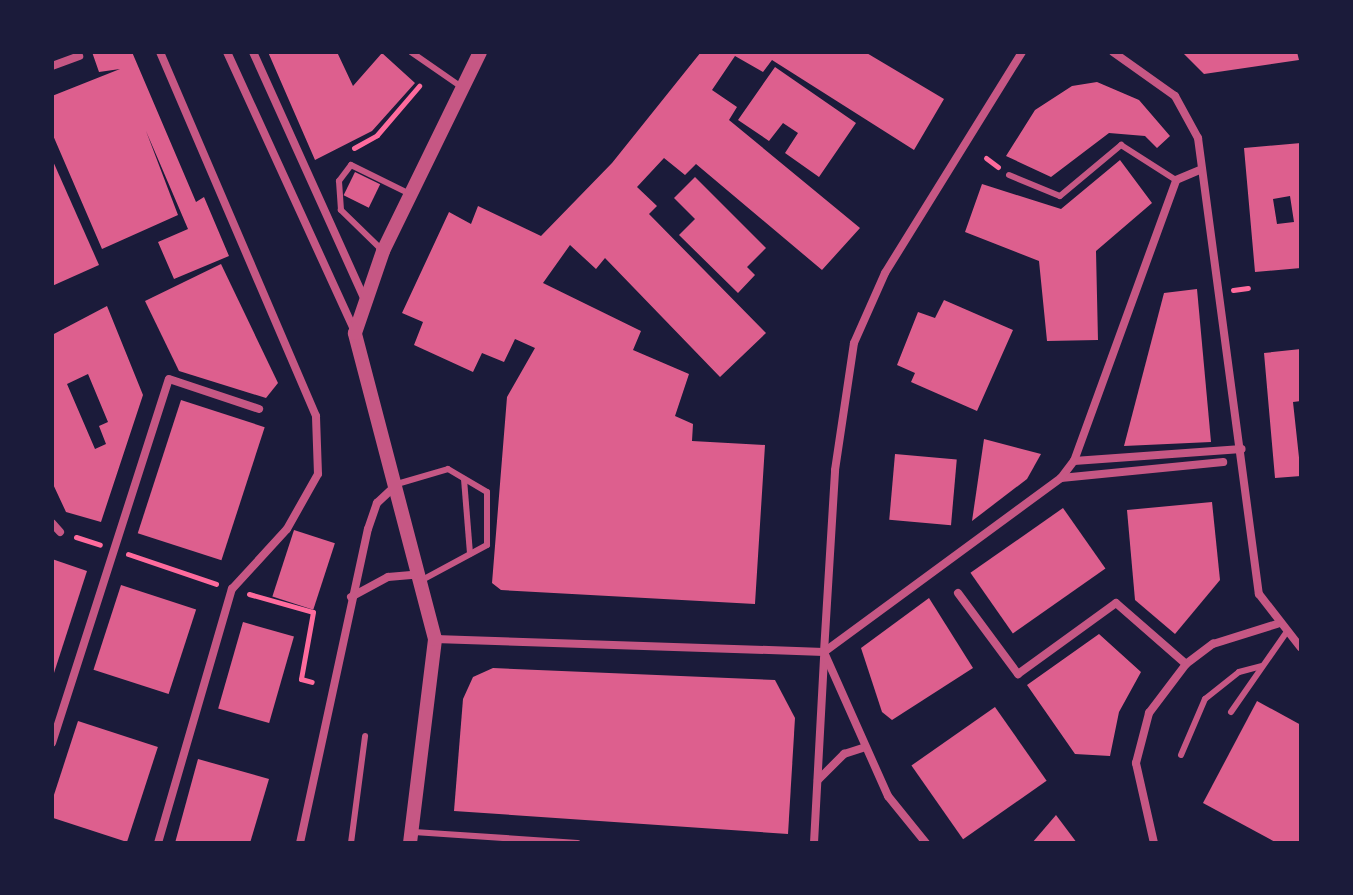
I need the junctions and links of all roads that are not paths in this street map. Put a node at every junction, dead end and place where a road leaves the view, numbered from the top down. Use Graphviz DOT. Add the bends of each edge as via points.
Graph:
graph roads {
  1 [pos="160,52"];
  2 [pos="227,52"];
  3 [pos="253,52"];
  4 [pos="411,52"];
  5 [pos="480,52"];
  6 [pos="1022,52"];
  7 [pos="1113,52"];
  8 [pos="79,56"];
  9 [pos="52,66"];
  10 [pos="463,88"];
  11 [pos="1202,169"];
  12 [pos="1009,175"];
  13 [pos="1176,180"];
  14 [pos="410,194"];
  15 [pos="383,251"];
  16 [pos="364,298"];
  17 [pos="355,333"];
  18 [pos="259,409"];
  19 [pos="1242,449"];
  20 [pos="1074,461"];
  21 [pos="1223,462"];
  22 [pos="1061,478"];
  23 [pos="464,479"];
  24 [pos="397,484"];
  25 [pos="52,523"];
  26 [pos="60,532"];
  27 [pos="470,554"];
  28 [pos="421,577"];
  29 [pos="958,593"];
  30 [pos="350,598"];
  31 [pos="1277,624"];
  32 [pos="1286,633"];
  33 [pos="435,639"];
  34 [pos="1301,648"];
  35 [pos="824,652"];
  36 [pos="1186,664"];
  37 [pos="1262,666"];
  38 [pos="1231,712"];
  39 [pos="365,736"];
  40 [pos="52,743"];
  41 [pos="865,747"];
  42 [pos="1181,755"];
  43 [pos="818,780"];
  44 [pos="410,837"];
  45 [pos="158,843"];
  46 [pos="300,843"];
  47 [pos="351,843"];
  48 [pos="578,843"];
  49 [pos="814,843"];
  50 [pos="926,843"];
  51 [pos="1154,843"];
  1 -- 45 [label="street" via="316,416 318,474 306,501 232,589"];
  2 -- 17 [label="street"];
  3 -- 16 [label="street"];
  4 -- 10 [label="lane"];
  5 -- 10 [label="street"];
  6 -- 35 [label="street" via="885,273 854,343 835,470"];
  7 -- 11 [label="street" via="1175,96 1190,116"];
  8 -- 9 [label="street"];
  10 -- 14 [label="street"];
  11 -- 13 [label="street"];
  11 -- 19 [label="street"];
  12 -- 13 [label="lane" via="1060,196 1121,145"];
  13 -- 20 [label="street"];
  14 -- 15 [label="street"];
  14 -- 15 [label="lane" via="351,165 339,181 341,210"];
  15 -- 16 [label="street"];
  16 -- 17 [label="street"];
  17 -- 24 [label="street"];
  18 -- 40 [label="street" via="169,379"];
  19 -- 20 [label="street"];
  19 -- 31 [label="street" via="1259,594"];
  20 -- 22 [label="street"];
  21 -- 22 [label="street"];
  22 -- 35 [label="street"];
  23 -- 24 [label="lane" via="448,469"];
  23 -- 27 [label="lane"];
  23 -- 27 [label="lane" via="487,492 487,545"];
  24 -- 28 [label="street"];
  24 -- 30 [label="street" via="377,503"];
  25 -- 26 [label="street"];
  27 -- 28 [label="lane"];
  28 -- 30 [label="street" via="388,577"];
  28 -- 33 [label="street"];
  29 -- 36 [label="street" via="1018,674 1116,603"];
  30 -- 46 [label="street"];
  31 -- 32 [label="street"];
  31 -- 36 [label="street" via="1213,644"];
  32 -- 34 [label="street"];
  32 -- 37 [label="lane"];
  33 -- 35 [label="street"];
  33 -- 44 [label="street"];
  35 -- 41 [label="street"];
  35 -- 43 [label="street"];
  36 -- 51 [label="street" via="1140,735 1139,793"];
  37 -- 38 [label="lane"];
  37 -- 42 [label="lane" via="1239,672 1205,699"];
  39 -- 47 [label="lane"];
  41 -- 43 [label="street" via="844,754"];
  41 -- 50 [label="street" via="903,822"];
  43 -- 49 [label="street"];
  44 -- 48 [label="lane"];
}
